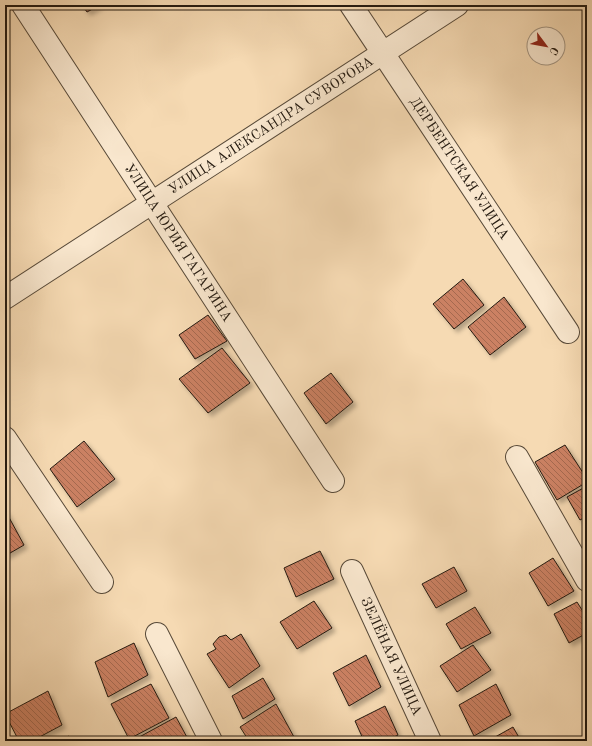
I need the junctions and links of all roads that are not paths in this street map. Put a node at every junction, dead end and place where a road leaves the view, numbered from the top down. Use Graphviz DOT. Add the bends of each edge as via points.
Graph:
graph roads {
  1 [pos="23,5"];
  2 [pos="351,5"];
  3 [pos="457,5"];
  4 [pos="383,53"];
  5 [pos="152,203"];
  6 [pos="5,298"];
  7 [pos="568,332"];
  8 [pos="5,438"];
  9 [pos="517,457"];
  10 [pos="333,480"];
  11 [pos="352,571"];
  12 [pos="587,580"];
  13 [pos="102,582"];
  14 [pos="157,634"];
  15 [pos="211,741"];
  16 [pos="430,741"];
  1 -- 5 [label="street, УЛИЦА ЮРИЯ ГАГАРИНА"];
  2 -- 4 [label="street, ДЕРБЕНТСКАЯ УЛИЦА"];
  3 -- 4 [label="street, УЛИЦА АЛЕКСАНДРА СУВОРОВА"];
  4 -- 5 [label="street, УЛИЦА АЛЕКСАНДРА СУВОРОВА"];
  4 -- 7 [label="street, ДЕРБЕНТСКАЯ УЛИЦА"];
  5 -- 6 [label="street, УЛИЦА АЛЕКСАНДРА СУВОРОВА"];
  5 -- 10 [label="street, УЛИЦА ЮРИЯ ГАГАРИНА"];
  8 -- 13 [label="street"];
  9 -- 12 [label="street"];
  11 -- 16 [label="street, ЗЕЛЁНАЯ УЛИЦА"];
  14 -- 15 [label="street"];
}
